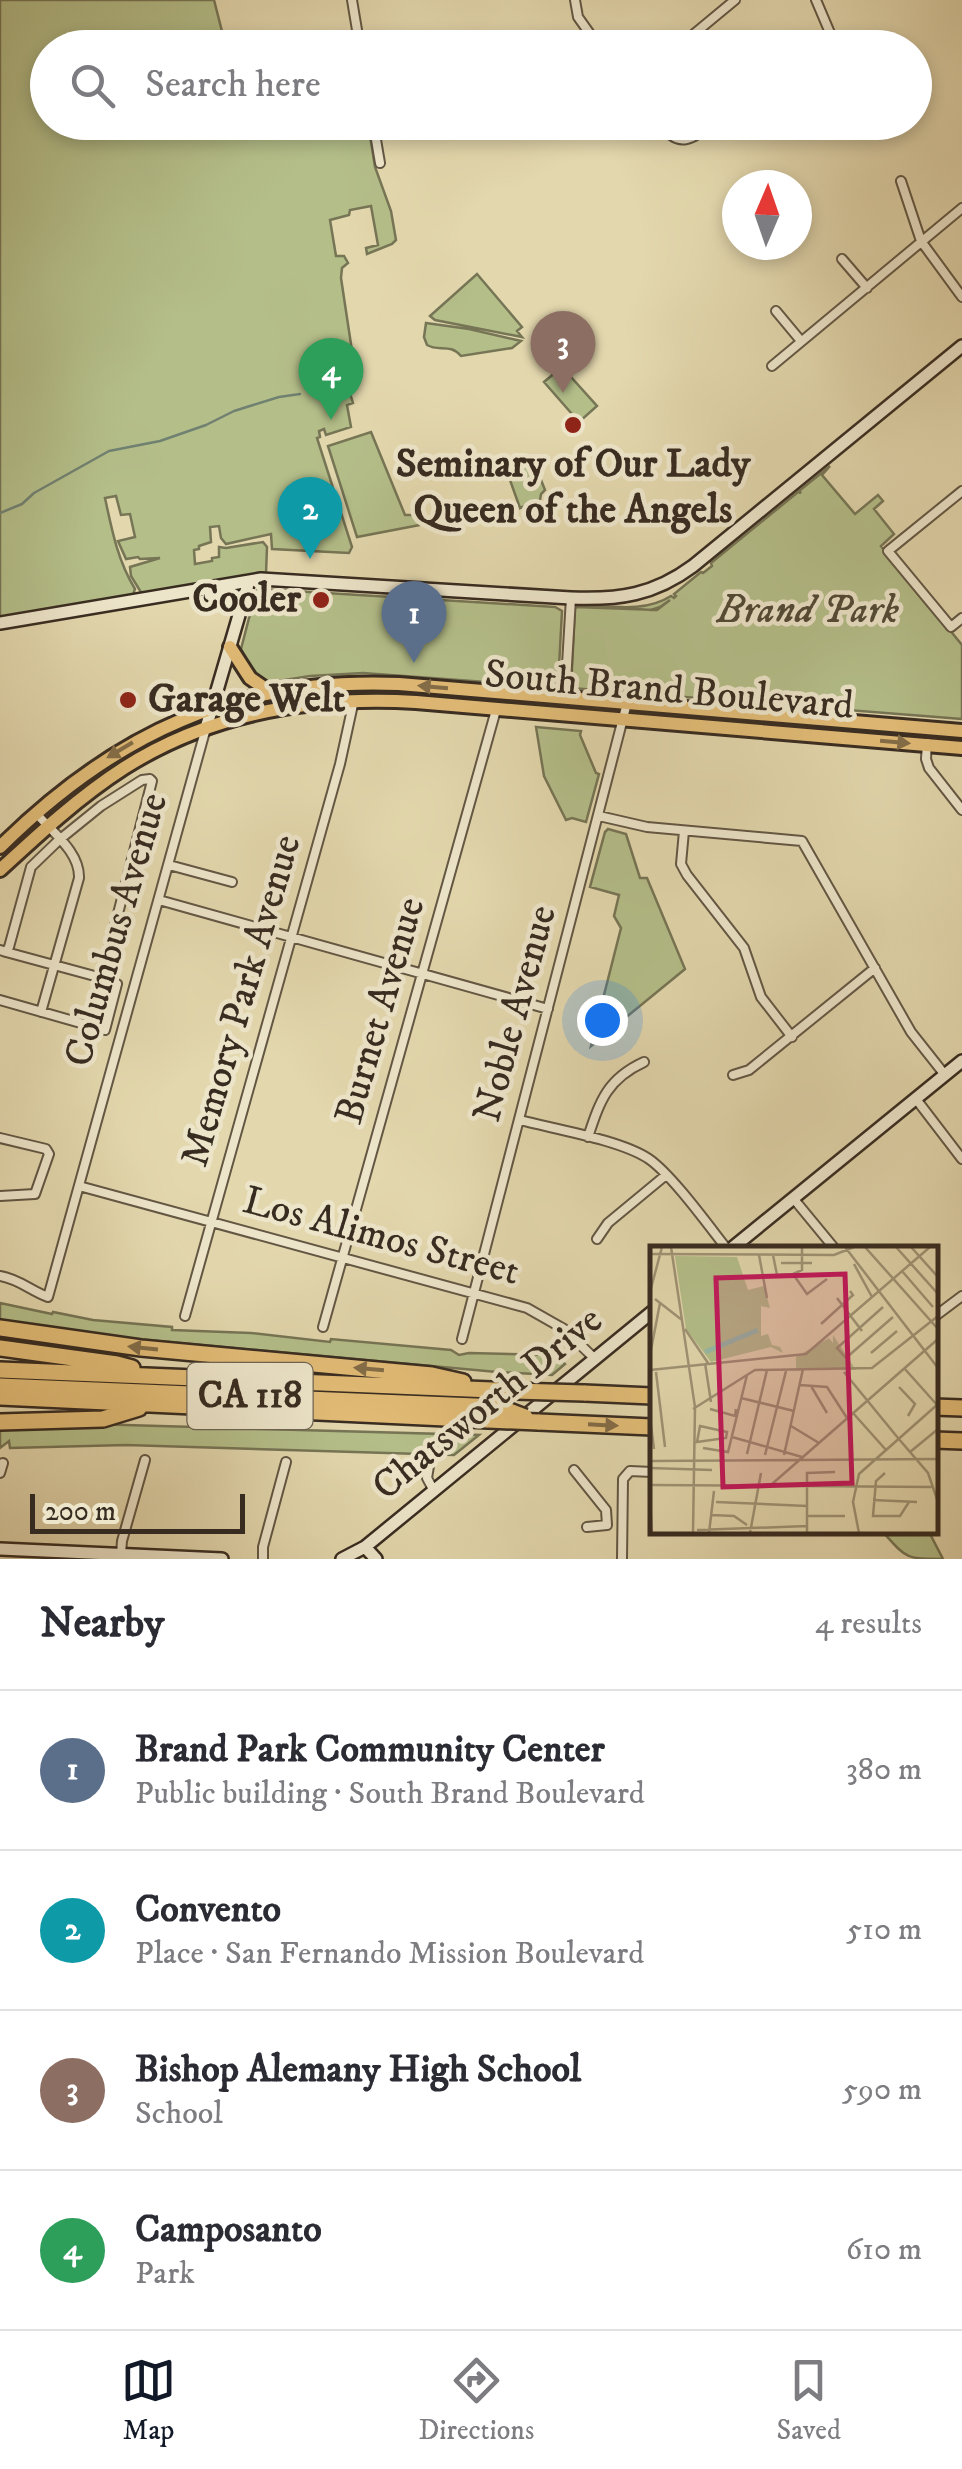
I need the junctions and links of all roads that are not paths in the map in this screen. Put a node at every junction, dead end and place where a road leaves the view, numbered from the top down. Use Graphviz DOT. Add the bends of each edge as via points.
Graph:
graph roads {
  1 [pos="352,0"];
  2 [pos="575,0"];
  3 [pos="735,0"];
  4 [pos="816,0"];
  5 [pos="357,30"];
  6 [pos="586,30"];
  7 [pos="699,30"];
  8 [pos="828,30"];
  9 [pos="376,140"];
  10 [pos="380,163"];
  11 [pos="901,181"];
  12 [pos="962,208"];
  13 [pos="922,240"];
  14 [pos="842,259"];
  15 [pos="867,288"];
  16 [pos="962,296"];
  17 [pos="776,311"];
  18 [pos="801,342"];
  19 [pos="962,346"];
  20 [pos="772,366"];
  21 [pos="962,491"];
  22 [pos="249,581"];
  23 [pos="172,594"];
  24 [pos="571,598"];
  25 [pos="241,609"];
  26 [pos="962,618"];
  27 [pos="0,623"];
  28 [pos="230,647"];
  29 [pos="270,692"];
  30 [pos="565,698"];
  31 [pos="354,700"];
  32 [pos="627,703"];
  33 [pos="212,709"];
  34 [pos="496,710"];
  35 [pos="624,720"];
  36 [pos="206,728"];
  37 [pos="929,729"];
  38 [pos="962,731"];
  39 [pos="927,745"];
  40 [pos="962,748"];
  41 [pos="962,810"];
  42 [pos="36,813"];
  43 [pos="599,816"];
  44 [pos="48,827"];
  45 [pos="684,831"];
  46 [pos="59,840"];
  47 [pos="0,848"];
  48 [pos="169,865"];
  49 [pos="0,870"];
  50 [pos="232,882"];
  51 [pos="159,900"];
  52 [pos="290,938"];
  53 [pos="3,951"];
  54 [pos="54,966"];
  55 [pos="875,968"];
  56 [pos="423,974"];
  57 [pos="102,978"];
  58 [pos="0,1000"];
  59 [pos="548,1009"];
  60 [pos="41,1012"];
  61 [pos="792,1037"];
  62 [pos="962,1061"];
  63 [pos="644,1062"];
  64 [pos="733,1075"];
  65 [pos="944,1075"];
  66 [pos="916,1100"];
  67 [pos="520,1120"];
  68 [pos="588,1137"];
  69 [pos="0,1138"];
  70 [pos="962,1159"];
  71 [pos="666,1175"];
  72 [pos="79,1186"];
  73 [pos="0,1196"];
  74 [pos="793,1198"];
  75 [pos="212,1222"];
  76 [pos="597,1239"];
  77 [pos="726,1246"];
  78 [pos="733,1246"];
  79 [pos="833,1246"];
  80 [pos="343,1258"];
  81 [pos="0,1276"];
  82 [pos="474,1294"];
  83 [pos="962,1296"];
  84 [pos="650,1314"];
  85 [pos="937,1315"];
  86 [pos="185,1316"];
  87 [pos="323,1327"];
  88 [pos="0,1328"];
  89 [pos="462,1339"];
  90 [pos="0,1348"];
  91 [pos="594,1358"];
  92 [pos="0,1370"];
  93 [pos="160,1376"];
  94 [pos="0,1383"];
  95 [pos="449,1388"];
  96 [pos="0,1396"];
  97 [pos="650,1396"];
  98 [pos="152,1405"];
  99 [pos="495,1406"];
  100 [pos="937,1407"];
  101 [pos="962,1408"];
  102 [pos="0,1422"];
  103 [pos="650,1428"];
  104 [pos="937,1440"];
  105 [pos="962,1441"];
  106 [pos="145,1460"];
  107 [pos="430,1460"];
  108 [pos="286,1462"];
  109 [pos="574,1470"];
  110 [pos="650,1472"];
  111 [pos="434,1491"];
  112 [pos="608,1525"];
  113 [pos="621,1525"];
  114 [pos="588,1526"];
  115 [pos="365,1547"];
  116 [pos="0,1549"];
  117 [pos="121,1554"];
  118 [pos="222,1559"];
  119 [pos="264,1559"];
  120 [pos="342,1559"];
  121 [pos="376,1559"];
  122 [pos="622,1559"];
  1 -- 5 [label="street"];
  2 -- 6 [label="street"];
  3 -- 7 [label="street"];
  4 -- 8 [label="street"];
  9 -- 10 [label="street"];
  11 -- 13 [label="street"];
  12 -- 13 [label="street"];
  13 -- 15 [label="street"];
  13 -- 16 [label="street"];
  14 -- 15 [label="street"];
  15 -- 18 [label="street"];
  17 -- 18 [label="street"];
  18 -- 20 [label="street"];
  19 -- 24 [label="main road" via="681,575 621,598"];
  21 -- 26 [label="street" via="888,550 950,627"];
  22 -- 23 [label="main road"];
  22 -- 24 [label="main road"];
  22 -- 25 [label="main road, Columbus Avenue"];
  23 -- 25 [label="main road" via="229,594"];
  23 -- 27 [label="main road"];
  24 -- 30 [label="street"];
  25 -- 28 [label="main road, Columbus Avenue"];
  28 -- 29 [label="main road" via="246,673"];
  28 -- 33 [label="main road, Columbus Avenue"];
  30 -- 29 [label="main road, South Brand Boulevard, one-way" via="380,684"];
  29 -- 33 [label="main road, South Brand Boulevard"];
  30 -- 32 [label="main road, South Brand Boulevard"];
  31 -- 34 [label="main road, South Brand Boulevard"];
  31 -- 36 [label="main road, South Brand Boulevard" via="287,706"];
  31 -- 52 [label="street, Memory Park Avenue"];
  32 -- 35 [label="street, Noble Avenue"];
  32 -- 37 [label="main road, South Brand Boulevard"];
  33 -- 36 [label="main road, Columbus Avenue"];
  33 -- 42 [label="main road, South Brand Boulevard, one-way" via="114,754"];
  34 -- 35 [label="main road, South Brand Boulevard"];
  34 -- 56 [label="street, Burnet Avenue"];
  35 -- 39 [label="main road, South Brand Boulevard, one-way"];
  35 -- 43 [label="street, Noble Avenue"];
  36 -- 44 [label="main road, South Brand Boulevard" via="124,768"];
  36 -- 48 [label="street, Columbus Avenue"];
  37 -- 38 [label="main road, South Brand Boulevard"];
  37 -- 39 [label="street"];
  39 -- 40 [label="main road, South Brand Boulevard"];
  39 -- 41 [label="street" via="926,764"];
  42 -- 44 [label="street"];
  42 -- 47 [label="main road, South Brand Boulevard"];
  43 -- 45 [label="street"];
  43 -- 59 [label="street, Noble Avenue"];
  44 -- 46 [label="street"];
  44 -- 49 [label="main road, South Brand Boulevard"];
  45 -- 55 [label="street" via="802,840"];
  45 -- 61 [label="street" via="681,864 744,948 760,997"];
  46 -- 53 [label="street" via="31,868"];
  46 -- 54 [label="street" via="80,868"];
  46 -- 57 [label="street" via="150,779"];
  48 -- 50 [label="street"];
  48 -- 51 [label="street, Columbus Avenue"];
  51 -- 52 [label="street"];
  51 -- 72 [label="street, Columbus Avenue"];
  52 -- 56 [label="street"];
  52 -- 75 [label="street, Memory Park Avenue"];
  53 -- 54 [label="street"];
  54 -- 57 [label="street"];
  54 -- 60 [label="street"];
  55 -- 61 [label="street"];
  55 -- 65 [label="street"];
  56 -- 59 [label="street"];
  56 -- 80 [label="street, Burnet Avenue"];
  57 -- 60 [label="street" via="116,984 105,1030"];
  58 -- 60 [label="street"];
  59 -- 67 [label="street, Noble Avenue"];
  61 -- 64 [label="street"];
  62 -- 65 [label="main road"];
  63 -- 68 [label="street" via="606,1092"];
  65 -- 66 [label="main road"];
  66 -- 70 [label="street"];
  66 -- 74 [label="main road"];
  67 -- 68 [label="street"];
  67 -- 82 [label="street, Noble Avenue"];
  68 -- 71 [label="street" via="630,1149"];
  69 -- 73 [label="street" via="48,1151 35,1194"];
  71 -- 76 [label="street"];
  71 -- 77 [label="street"];
  72 -- 75 [label="street, Los Alimos Street"];
  72 -- 81 [label="street, Columbus Avenue" via="48,1296"];
  74 -- 78 [label="main road"];
  74 -- 79 [label="street"];
  75 -- 80 [label="street, Los Alimos Street"];
  75 -- 86 [label="street, Memory Park Avenue"];
  80 -- 82 [label="street, Los Alimos Street"];
  80 -- 87 [label="street, Burnet Avenue"];
  82 -- 89 [label="street, Noble Avenue"];
  82 -- 91 [label="street, Los Alimos Street" via="547,1318"];
  83 -- 85 [label="street"];
  84 -- 91 [label="main road, Chatsworth Drive"];
  99 -- 88 [label="highway, one-way" via="432,1374 140,1348"];
  90 -- 93 [label="highway"];
  91 -- 111 [label="main road, Chatsworth Drive"];
  92 -- 93 [label="highway, CA 118"];
  93 -- 95 [label="highway, CA 118"];
  94 -- 95 [label="highway, CA 118" via="428,1400"];
  94 -- 99 [label="highway, CA 118"];
  95 -- 99 [label="highway, CA 118"];
  96 -- 98 [label="highway, CA 118"];
  97 -- 99 [label="highway, CA 118, bridge" via="515,1391"];
  98 -- 99 [label="highway, CA 118"];
  98 -- 102 [label="highway" via="104,1419"];
  99 -- 103 [label="highway, CA 118, one-way, bridge" via="547,1423"];
  100 -- 101 [label="highway"];
  104 -- 105 [label="highway"];
  106 -- 117 [label="street"];
  107 -- 111 [label="street" via="427,1478"];
  108 -- 119 [label="street"];
  109 -- 112 [label="street" via="606,1510"];
  110 -- 113 [label="street" via="630,1471 623,1479"];
  111 -- 115 [label="main road, Chatsworth Drive"];
  112 -- 113 [label="street"];
  112 -- 114 [label="street"];
  113 -- 122 [label="street"];
  115 -- 120 [label="main road, Chatsworth Drive"];
  115 -- 121 [label="main road"];
  116 -- 117 [label="main road"];
  117 -- 118 [label="main road"];
}
